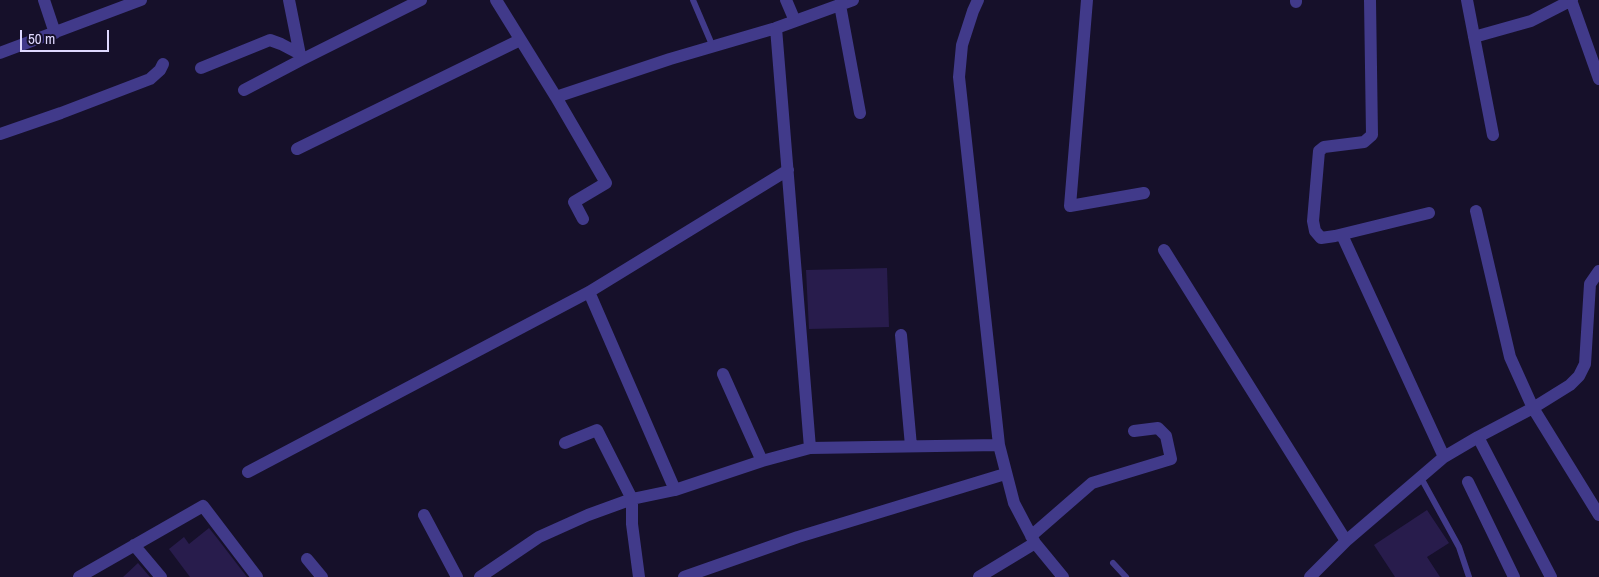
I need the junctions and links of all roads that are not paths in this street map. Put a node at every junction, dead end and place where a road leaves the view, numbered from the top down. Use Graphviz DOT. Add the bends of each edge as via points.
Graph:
graph roads {
  1 [pos="44,0"];
  2 [pos="142,0"];
  3 [pos="288,0"];
  4 [pos="421,0"];
  5 [pos="496,0"];
  6 [pos="693,0"];
  7 [pos="786,0"];
  8 [pos="853,0"];
  9 [pos="978,0"];
  10 [pos="1087,0"];
  11 [pos="1370,0"];
  12 [pos="1467,0"];
  13 [pos="1571,0"];
  14 [pos="840,5"];
  15 [pos="795,21"];
  16 [pos="776,28"];
  17 [pos="55,33"];
  18 [pos="1474,37"];
  19 [pos="520,40"];
  20 [pos="713,48"];
  21 [pos="0,53"];
  22 [pos="300,57"];
  23 [pos="163,64"];
  24 [pos="200,68"];
  25 [pos="1599,79"];
  26 [pos="244,90"];
  27 [pos="556,97"];
  28 [pos="860,113"];
  29 [pos="0,134"];
  30 [pos="1493,135"];
  31 [pos="298,149"];
  32 [pos="788,170"];
  33 [pos="1144,193"];
  34 [pos="1476,211"];
  35 [pos="1429,213"];
  36 [pos="583,219"];
  37 [pos="1342,235"];
  38 [pos="1164,250"];
  39 [pos="1599,271"];
  40 [pos="589,292"];
  41 [pos="901,335"];
  42 [pos="723,374"];
  43 [pos="1533,408"];
  44 [pos="1134,431"];
  45 [pos="1478,437"];
  46 [pos="565,443"];
  47 [pos="999,444"];
  48 [pos="911,446"];
  49 [pos="810,448"];
  50 [pos="1444,457"];
  51 [pos="762,461"];
  52 [pos="248,472"];
  53 [pos="1005,474"];
  54 [pos="1420,476"];
  55 [pos="1468,482"];
  56 [pos="675,490"];
  57 [pos="632,499"];
  58 [pos="424,515"];
  59 [pos="1599,515"];
  60 [pos="1033,539"];
  61 [pos="1346,541"];
  62 [pos="134,545"];
  63 [pos="307,559"];
  64 [pos="1113,563"];
  65 [pos="78,577"];
  66 [pos="161,577"];
  67 [pos="257,577"];
  68 [pos="322,577"];
  69 [pos="457,577"];
  70 [pos="480,577"];
  71 [pos="639,577"];
  72 [pos="684,577"];
  73 [pos="979,577"];
  74 [pos="1063,577"];
  75 [pos="1126,577"];
  76 [pos="1310,577"];
  77 [pos="1469,577"];
  78 [pos="1514,577"];
  79 [pos="1551,577"];
  1 -- 17 [label="street"];
  2 -- 17 [label="street"];
  3 -- 22 [label="street"];
  4 -- 22 [label="street"];
  5 -- 19 [label="street"];
  6 -- 20 [label="lane"];
  7 -- 15 [label="street"];
  8 -- 14 [label="street"];
  9 -- 47 [label="street" via="962,45 959,77"];
  10 -- 33 [label="street" via="1070,206"];
  11 -- 37 [label="street" via="1372,135 1364,142 1324,147 1317,157 1315,231 1321,238"];
  12 -- 18 [label="street"];
  13 -- 18 [label="street" via="1531,21"];
  13 -- 25 [label="street"];
  14 -- 15 [label="street"];
  14 -- 28 [label="street"];
  15 -- 16 [label="street"];
  16 -- 20 [label="street"];
  16 -- 32 [label="street"];
  17 -- 21 [label="street"];
  18 -- 30 [label="street"];
  19 -- 27 [label="street"];
  19 -- 31 [label="street"];
  20 -- 27 [label="street"];
  22 -- 24 [label="street" via="270,40"];
  22 -- 26 [label="street"];
  23 -- 29 [label="street" via="150,79"];
  27 -- 36 [label="street" via="606,182 574,202"];
  32 -- 40 [label="street"];
  32 -- 49 [label="street"];
  34 -- 43 [label="street" via="1510,357"];
  35 -- 37 [label="street"];
  37 -- 50 [label="street"];
  38 -- 61 [label="street"];
  39 -- 43 [label="street" via="1590,284 1585,364 1570,385"];
  40 -- 52 [label="street"];
  40 -- 56 [label="street"];
  41 -- 48 [label="street"];
  42 -- 51 [label="street"];
  43 -- 45 [label="street"];
  43 -- 59 [label="street"];
  44 -- 60 [label="street" via="1158,428 1166,436 1171,458 1092,483"];
  45 -- 50 [label="street"];
  45 -- 79 [label="street"];
  46 -- 57 [label="street" via="597,430"];
  47 -- 48 [label="street"];
  47 -- 53 [label="street"];
  48 -- 49 [label="street"];
  49 -- 51 [label="street"];
  50 -- 54 [label="street"];
  51 -- 56 [label="street"];
  53 -- 60 [label="street" via="1014,503"];
  53 -- 72 [label="street" via="798,537"];
  54 -- 61 [label="street"];
  54 -- 77 [label="lane" via="1459,547"];
  55 -- 78 [label="street"];
  56 -- 57 [label="street"];
  57 -- 70 [label="street" via="539,537"];
  57 -- 71 [label="street"];
  58 -- 69 [label="street"];
  60 -- 73 [label="street"];
  60 -- 74 [label="street"];
  61 -- 76 [label="street"];
  62 -- 65 [label="street"];
  62 -- 66 [label="street"];
  62 -- 67 [label="street" via="203,506"];
  63 -- 68 [label="street"];
  64 -- 75 [label="lane"];
}
